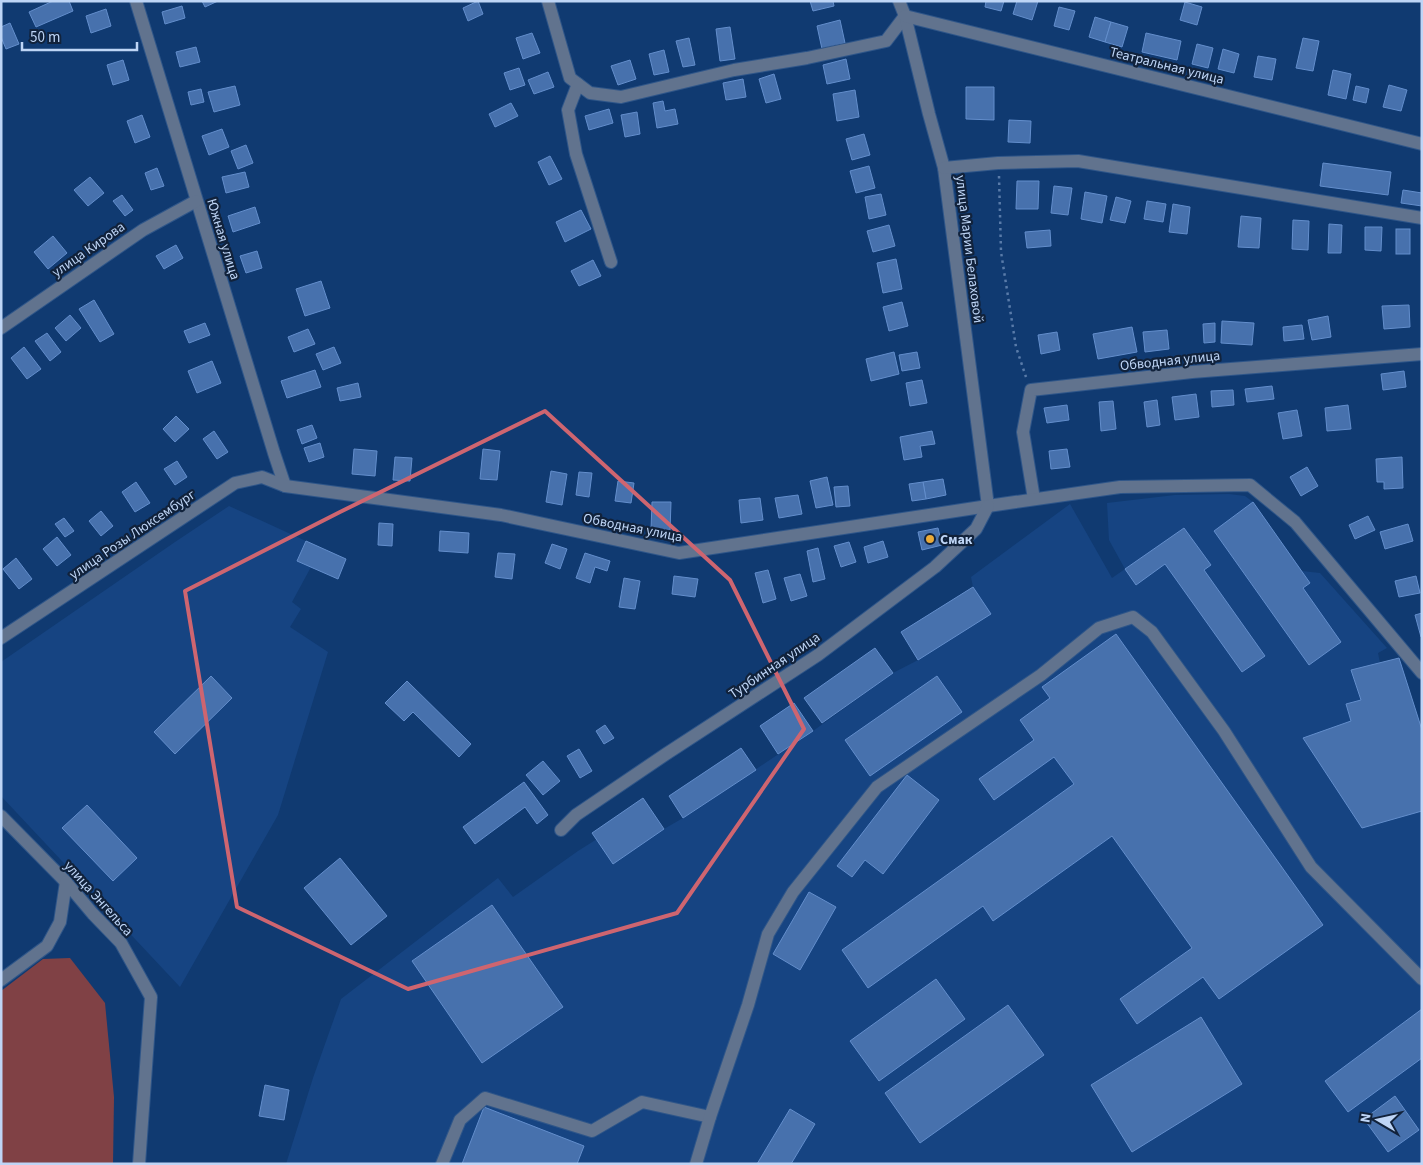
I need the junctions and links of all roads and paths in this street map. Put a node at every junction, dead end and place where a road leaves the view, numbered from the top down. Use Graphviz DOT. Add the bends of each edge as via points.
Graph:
graph roads {
  1 [pos="136,1"];
  2 [pos="548,1"];
  3 [pos="900,1"];
  4 [pos="905,16"];
  5 [pos="578,84"];
  6 [pos="1422,144"];
  7 [pos="998,163"];
  8 [pos="944,168"];
  9 [pos="196,200"];
  10 [pos="1422,218"];
  11 [pos="611,262"];
  12 [pos="1,328"];
  13 [pos="1422,354"];
  14 [pos="1031,390"];
  15 [pos="286,486"];
  16 [pos="1034,499"];
  17 [pos="988,506"];
  18 [pos="1,638"];
  19 [pos="1422,674"];
  20 [pos="1,816"];
  21 [pos="561,830"];
  22 [pos="66,882"];
  23 [pos="1422,979"];
  24 [pos="1,980"];
  25 [pos="710,1117"];
  26 [pos="139,1164"];
  27 [pos="442,1164"];
  28 [pos="696,1164"];
  1 -- 9 [label="street, Южная улица"];
  2 -- 5 [label="street" via="570,78"];
  3 -- 4 [label="street, улица Марии Белаховой"];
  4 -- 5 [label="street" via="886,40 734,70 621,97 590,93"];
  4 -- 6 [label="street, Театральная улица"];
  4 -- 8 [label="street, улица Марии Белаховой"];
  5 -- 11 [label="street" via="568,110 576,154"];
  7 -- 8 [label="street"];
  7 -- 10 [label="street" via="1078,161"];
  7 -- 14 [label="path" via="1001,252 1016,348"];
  8 -- 17 [label="street, улица Марии Белаховой"];
  9 -- 12 [label="street, улица Кирова" via="143,230"];
  9 -- 15 [label="street, Южная улица"];
  13 -- 14 [label="street, Обводная улица" via="1192,372"];
  14 -- 16 [label="street" via="1023,432"];
  15 -- 17 [label="street, Обводная улица" via="501,515 679,553"];
  15 -- 18 [label="street, улица Розы Люксембург" via="262,477 235,483"];
  16 -- 17 [label="street, Обводная улица"];
  16 -- 19 [label="street, Обводная улица" via="1120,488 1250,485 1295,522"];
  17 -- 21 [label="street, Турбинная улица" via="976,529 927,573 818,655 576,815"];
  20 -- 22 [label="street, улица Энгельса"];
  22 -- 24 [label="street" via="60,922 47,946"];
  22 -- 26 [label="street, улица Энгельса" via="121,943 151,997"];
  23 -- 25 [label="street" via="1311,867 1224,731 1152,632 1133,617 1099,628 1041,675 877,787 793,892 768,934"];
  25 -- 27 [label="street" via="642,1102 592,1131 484,1098 460,1120"];
  25 -- 28 [label="street"];
}
